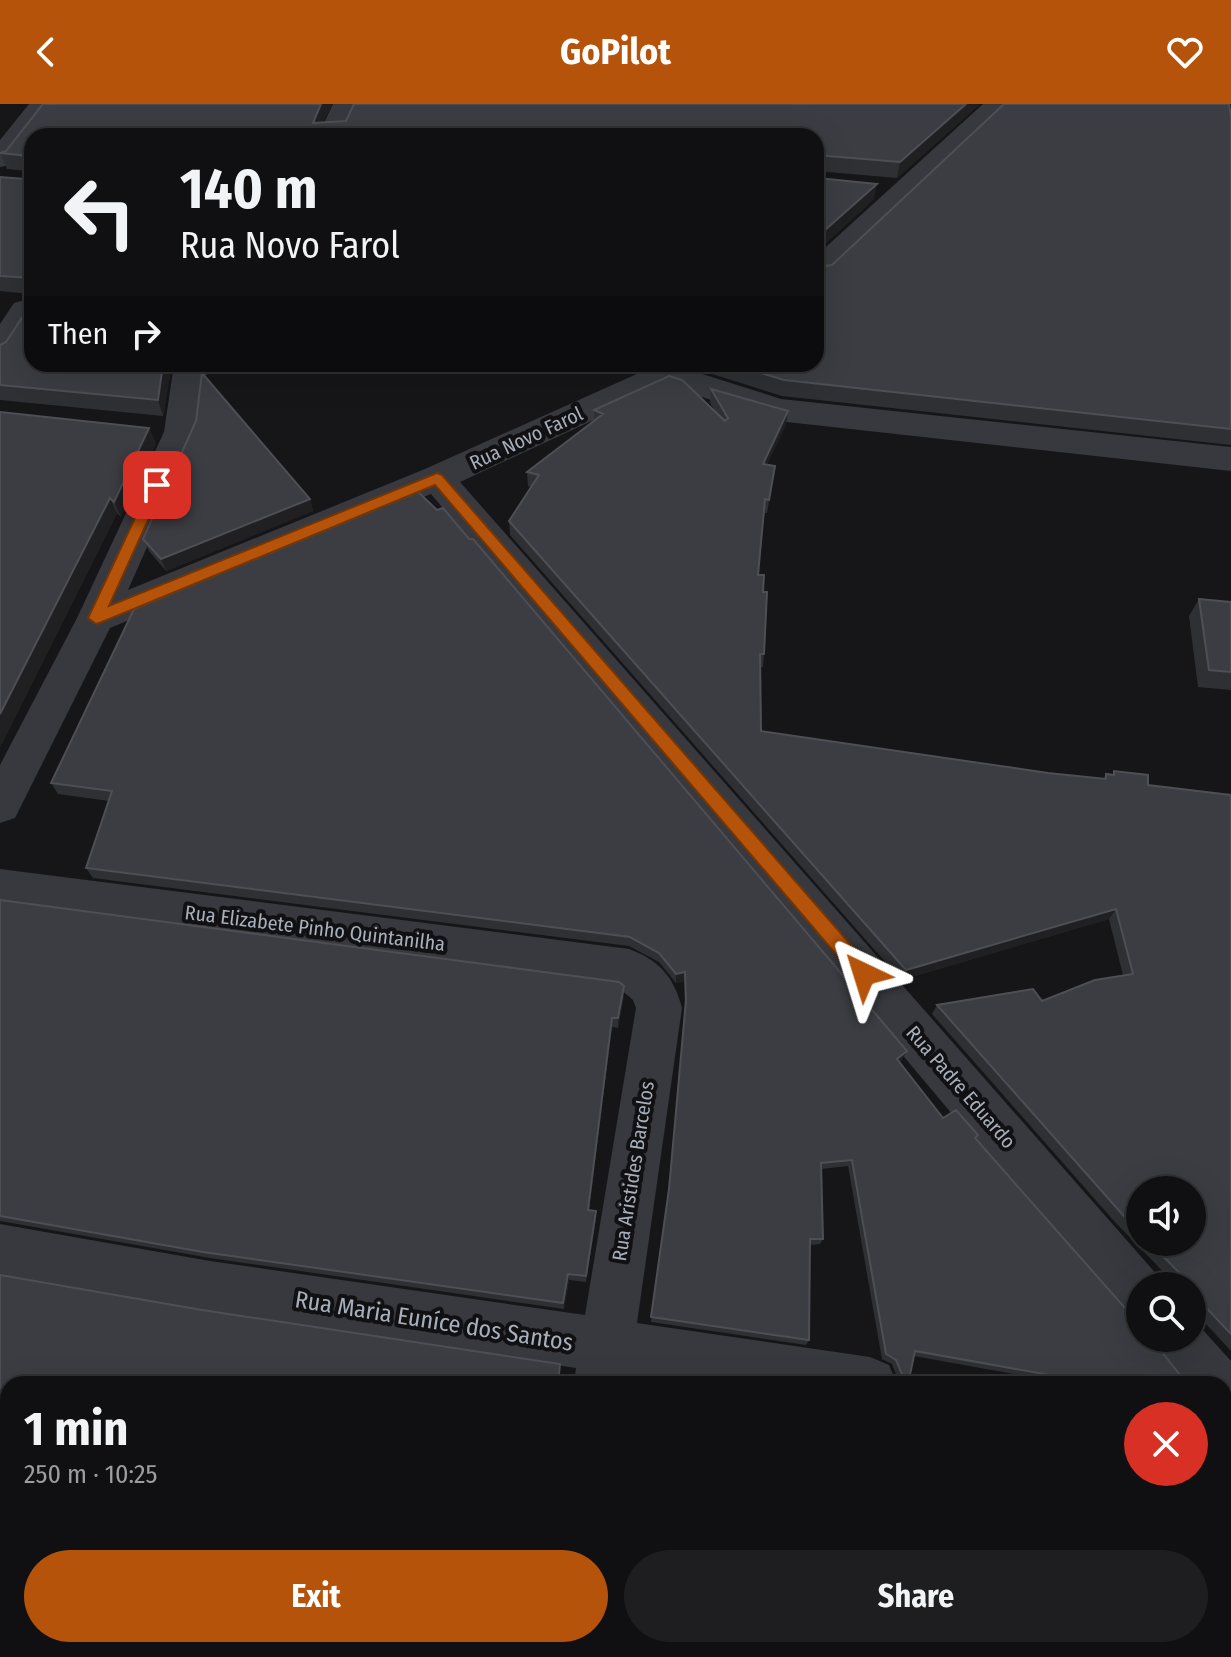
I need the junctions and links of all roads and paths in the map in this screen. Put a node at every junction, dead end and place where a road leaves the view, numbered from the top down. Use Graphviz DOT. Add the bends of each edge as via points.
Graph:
graph roads {
  1 [pos="43,104"];
  2 [pos="347,104"];
  3 [pos="999,104"];
  4 [pos="30,128"];
  5 [pos="336,128"];
  6 [pos="24,138"];
  7 [pos="4,174"];
  8 [pos="824,263"];
  9 [pos="19,309"];
  10 [pos="0,349"];
  11 [pos="196,372"];
  12 [pos="669,372"];
  13 [pos="683,372"];
  14 [pos="1231,459"];
  15 [pos="437,478"];
  16 [pos="96,618"];
  17 [pos="0,806"];
  18 [pos="0,888"];
  19 [pos="629,970"];
  20 [pos="0,1250"];
  21 [pos="1126,1280"];
  22 [pos="1188,1352"];
  23 [pos="603,1366"];
  24 [pos="751,1376"];
  25 [pos="1208,1376"];
  1 -- 4 [label="street"];
  2 -- 5 [label="street"];
  3 -- 8 [label="street" via="888,189"];
  6 -- 7 [label="street"];
  9 -- 10 [label="street"];
  11 -- 16 [label="street" via="166,431"];
  12 -- 15 [label="street, Rua Novo Farol"];
  13 -- 14 [label="street" via="778,410"];
  15 -- 16 [label="street, Rua Novo Farol"];
  15 -- 21 [label="street, Rua Padre Eduardo"];
  16 -- 17 [label="street"];
  18 -- 19 [label="street, Rua Elizabete Pinho Quintanilha"];
  19 -- 23 [label="street, Rua Aristides Barcelos" via="656,993 659,1008"];
  20 -- 23 [label="street, Rua Maria Euníce dos Santos"];
  22 -- 25 [label="street"];
  23 -- 24 [label="street, Rua Maria Euníce dos Santos"];
}
